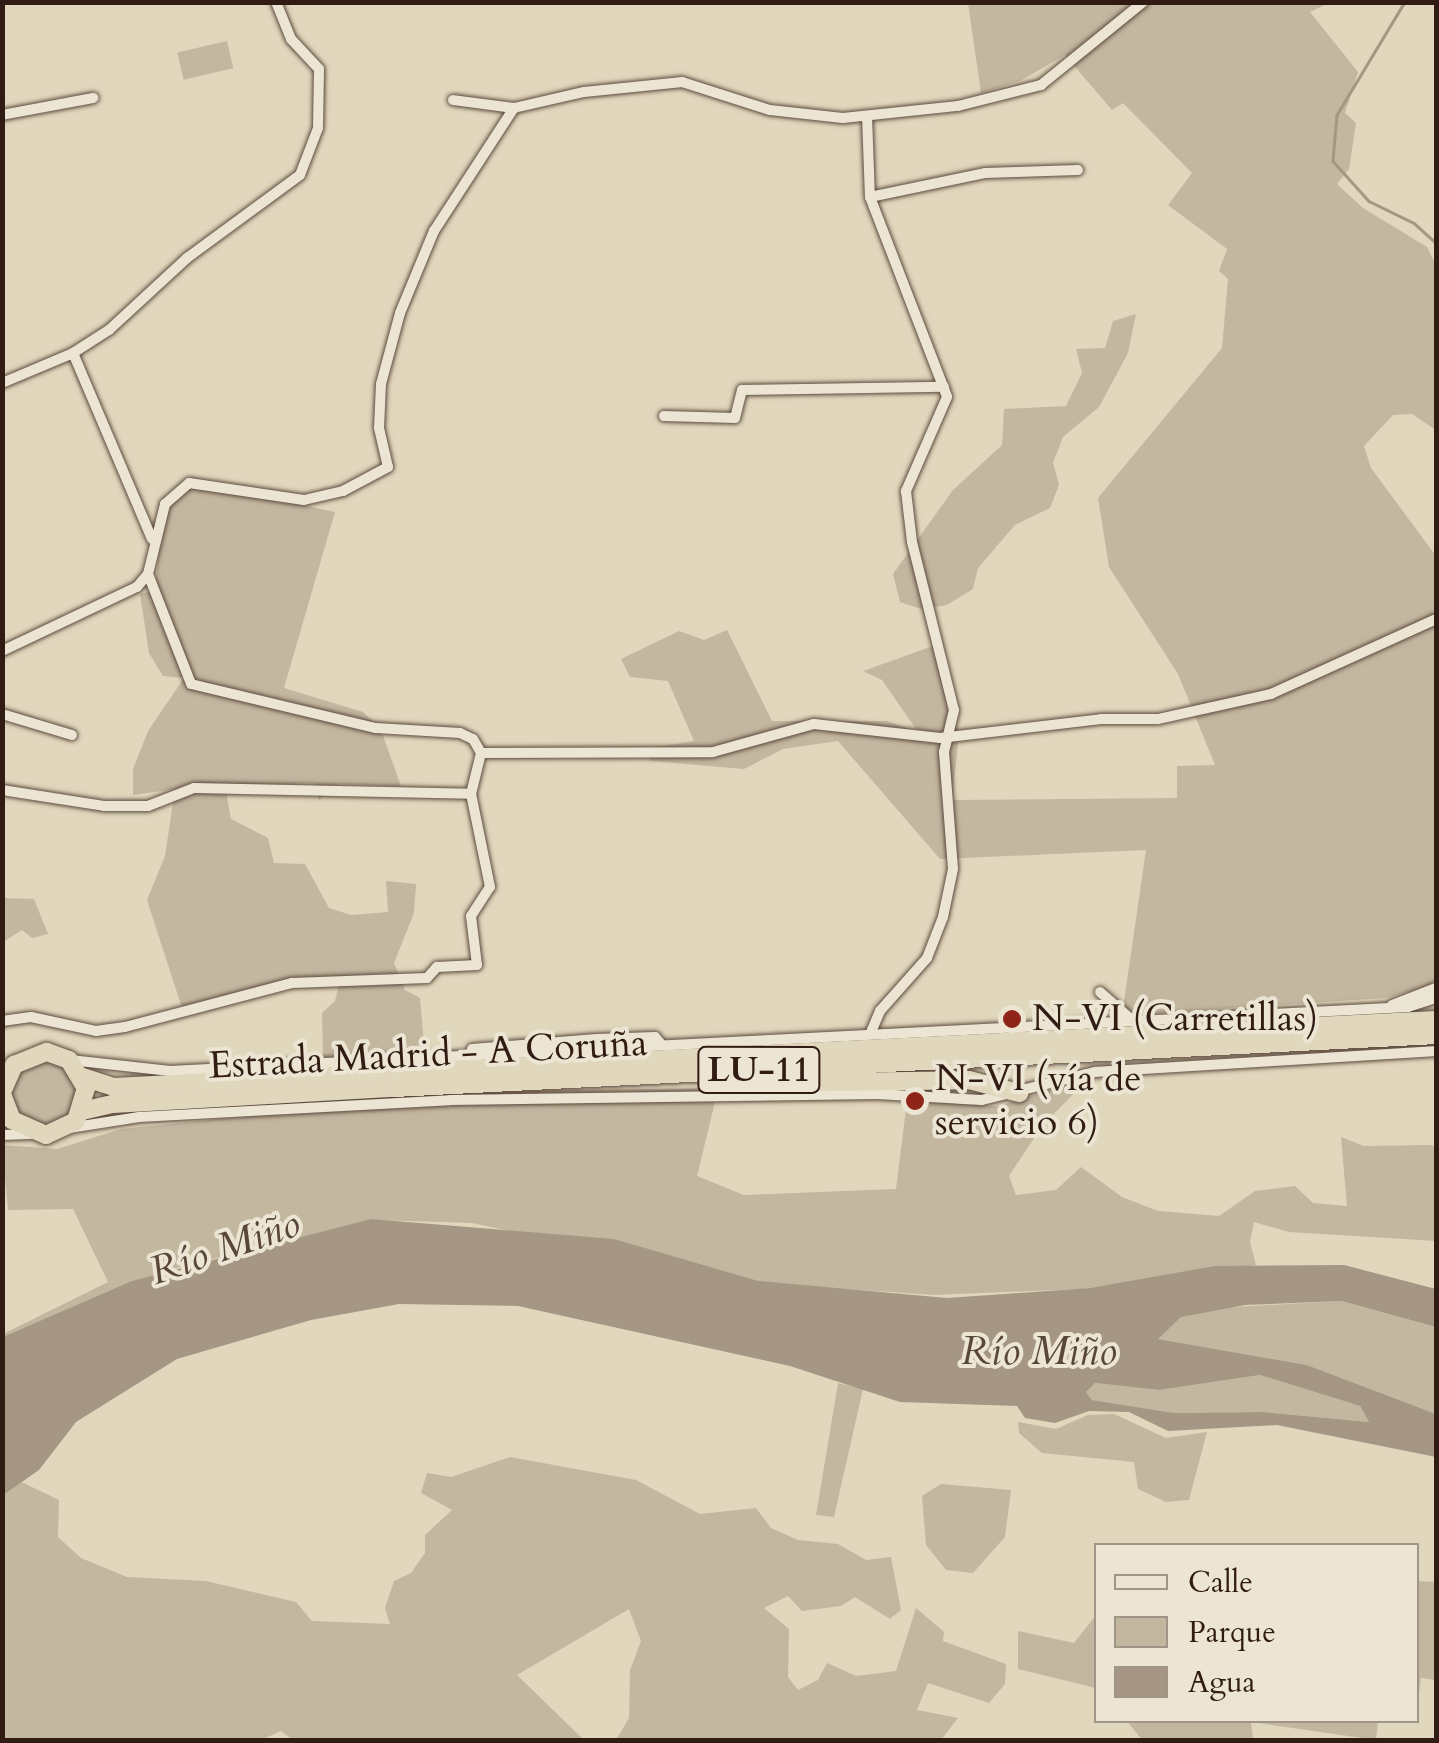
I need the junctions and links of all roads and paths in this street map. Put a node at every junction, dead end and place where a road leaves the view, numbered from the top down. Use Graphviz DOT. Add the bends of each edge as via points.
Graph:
graph roads {
  1 [pos="276,2"];
  2 [pos="1144,2"];
  3 [pos="94,98"];
  4 [pos="453,100"];
  5 [pos="514,108"];
  6 [pos="2,114"];
  7 [pos="866,116"];
  8 [pos="1078,170"];
  9 [pos="870,197"];
  10 [pos="73,353"];
  11 [pos="2,383"];
  12 [pos="944,387"];
  13 [pos="664,416"];
  14 [pos="152,539"];
  15 [pos="148,574"];
  16 [pos="1436,619"];
  17 [pos="2,651"];
  18 [pos="2,714"];
  19 [pos="72,735"];
  20 [pos="948,736"];
  21 [pos="480,753"];
  22 [pos="2,790"];
  23 [pos="471,794"];
  24 [pos="1436,988"];
  25 [pos="1100,992"];
  26 [pos="1436,998"];
  27 [pos="1386,1007"];
  28 [pos="1132,1020"];
  29 [pos="1436,1020"];
  30 [pos="2,1021"];
  31 [pos="870,1034"];
  32 [pos="1436,1036"];
  33 [pos="1436,1051"];
  34 [pos="70,1060"];
  35 [pos="83,1077"];
  36 [pos="548,1081"];
  37 [pos="3,1084"];
  38 [pos="2,1093"];
  39 [pos="1019,1093"];
  40 [pos="82,1111"];
  41 [pos="6,1124"];
  42 [pos="67,1128"];
  1 -- 10 [label="street" via="291,38 319,69 318,128 300,175"];
  2 -- 7 [label="street" via="1040,86 958,106"];
  3 -- 6 [label="street"];
  4 -- 5 [label="street"];
  5 -- 7 [label="street" via="584,92 682,82 770,110"];
  5 -- 14 [label="street" via="434,231 400,313 381,384 388,466 343,491 304,500 189,483 165,504"];
  7 -- 9 [label="street"];
  8 -- 9 [label="street" via="985,173"];
  9 -- 12 [label="street"];
  10 -- 11 [label="street"];
  10 -- 14 [label="street"];
  12 -- 13 [label="street" via="742,390 735,418"];
  12 -- 20 [label="street" via="947,397 906,491 912,542 952,696"];
  14 -- 15 [label="street"];
  15 -- 17 [label="street" via="137,587"];
  15 -- 21 [label="street" via="191,684 376,728 460,733 474,739"];
  16 -- 20 [label="street" via="1272,694 1221,707 1158,719"];
  18 -- 19 [label="street"];
  20 -- 21 [label="street" via="814,724 713,752"];
  20 -- 31 [label="street" via="945,802 953,869 944,917 927,958 880,1012"];
  21 -- 23 [label="street"];
  22 -- 23 [label="street" via="104,806 148,806 194,788"];
  23 -- 30 [label="street" via="490,887 471,916 477,965 437,967 427,978 292,983 96,1031 31,1017"];
  24 -- 27 [label="street"];
  25 -- 28 [label="street"];
  26 -- 27 [label="street"];
  27 -- 28 [label="street"];
  28 -- 31 [label="street"];
  29 -- 35 [label="highway, Estrada Madrid - A Coruña / LU-11" via="132,1086"];
  31 -- 34 [label="street" via="170,1071"];
  32 -- 36 [label="highway, Estrada Madrid - A Coruña / LU-11"];
  33 -- 39 [label="street" via="1094,1072"];
  34 -- 35 [label="highway"];
  34 -- 37 [label="highway" via="35,1053 14,1065"];
  35 -- 40 [label="highway"];
  36 -- 39 [label="highway" via="969,1080"];
  36 -- 40 [label="highway, Estrada Madrid - A Coruña / LU-11"];
  37 -- 38 [label="highway"];
  38 -- 41 [label="highway"];
  39 -- 42 [label="street" via="982,1100 877,1094 450,1100 139,1117"];
  40 -- 42 [label="highway"];
  41 -- 42 [label="highway" via="35,1134"];
}
